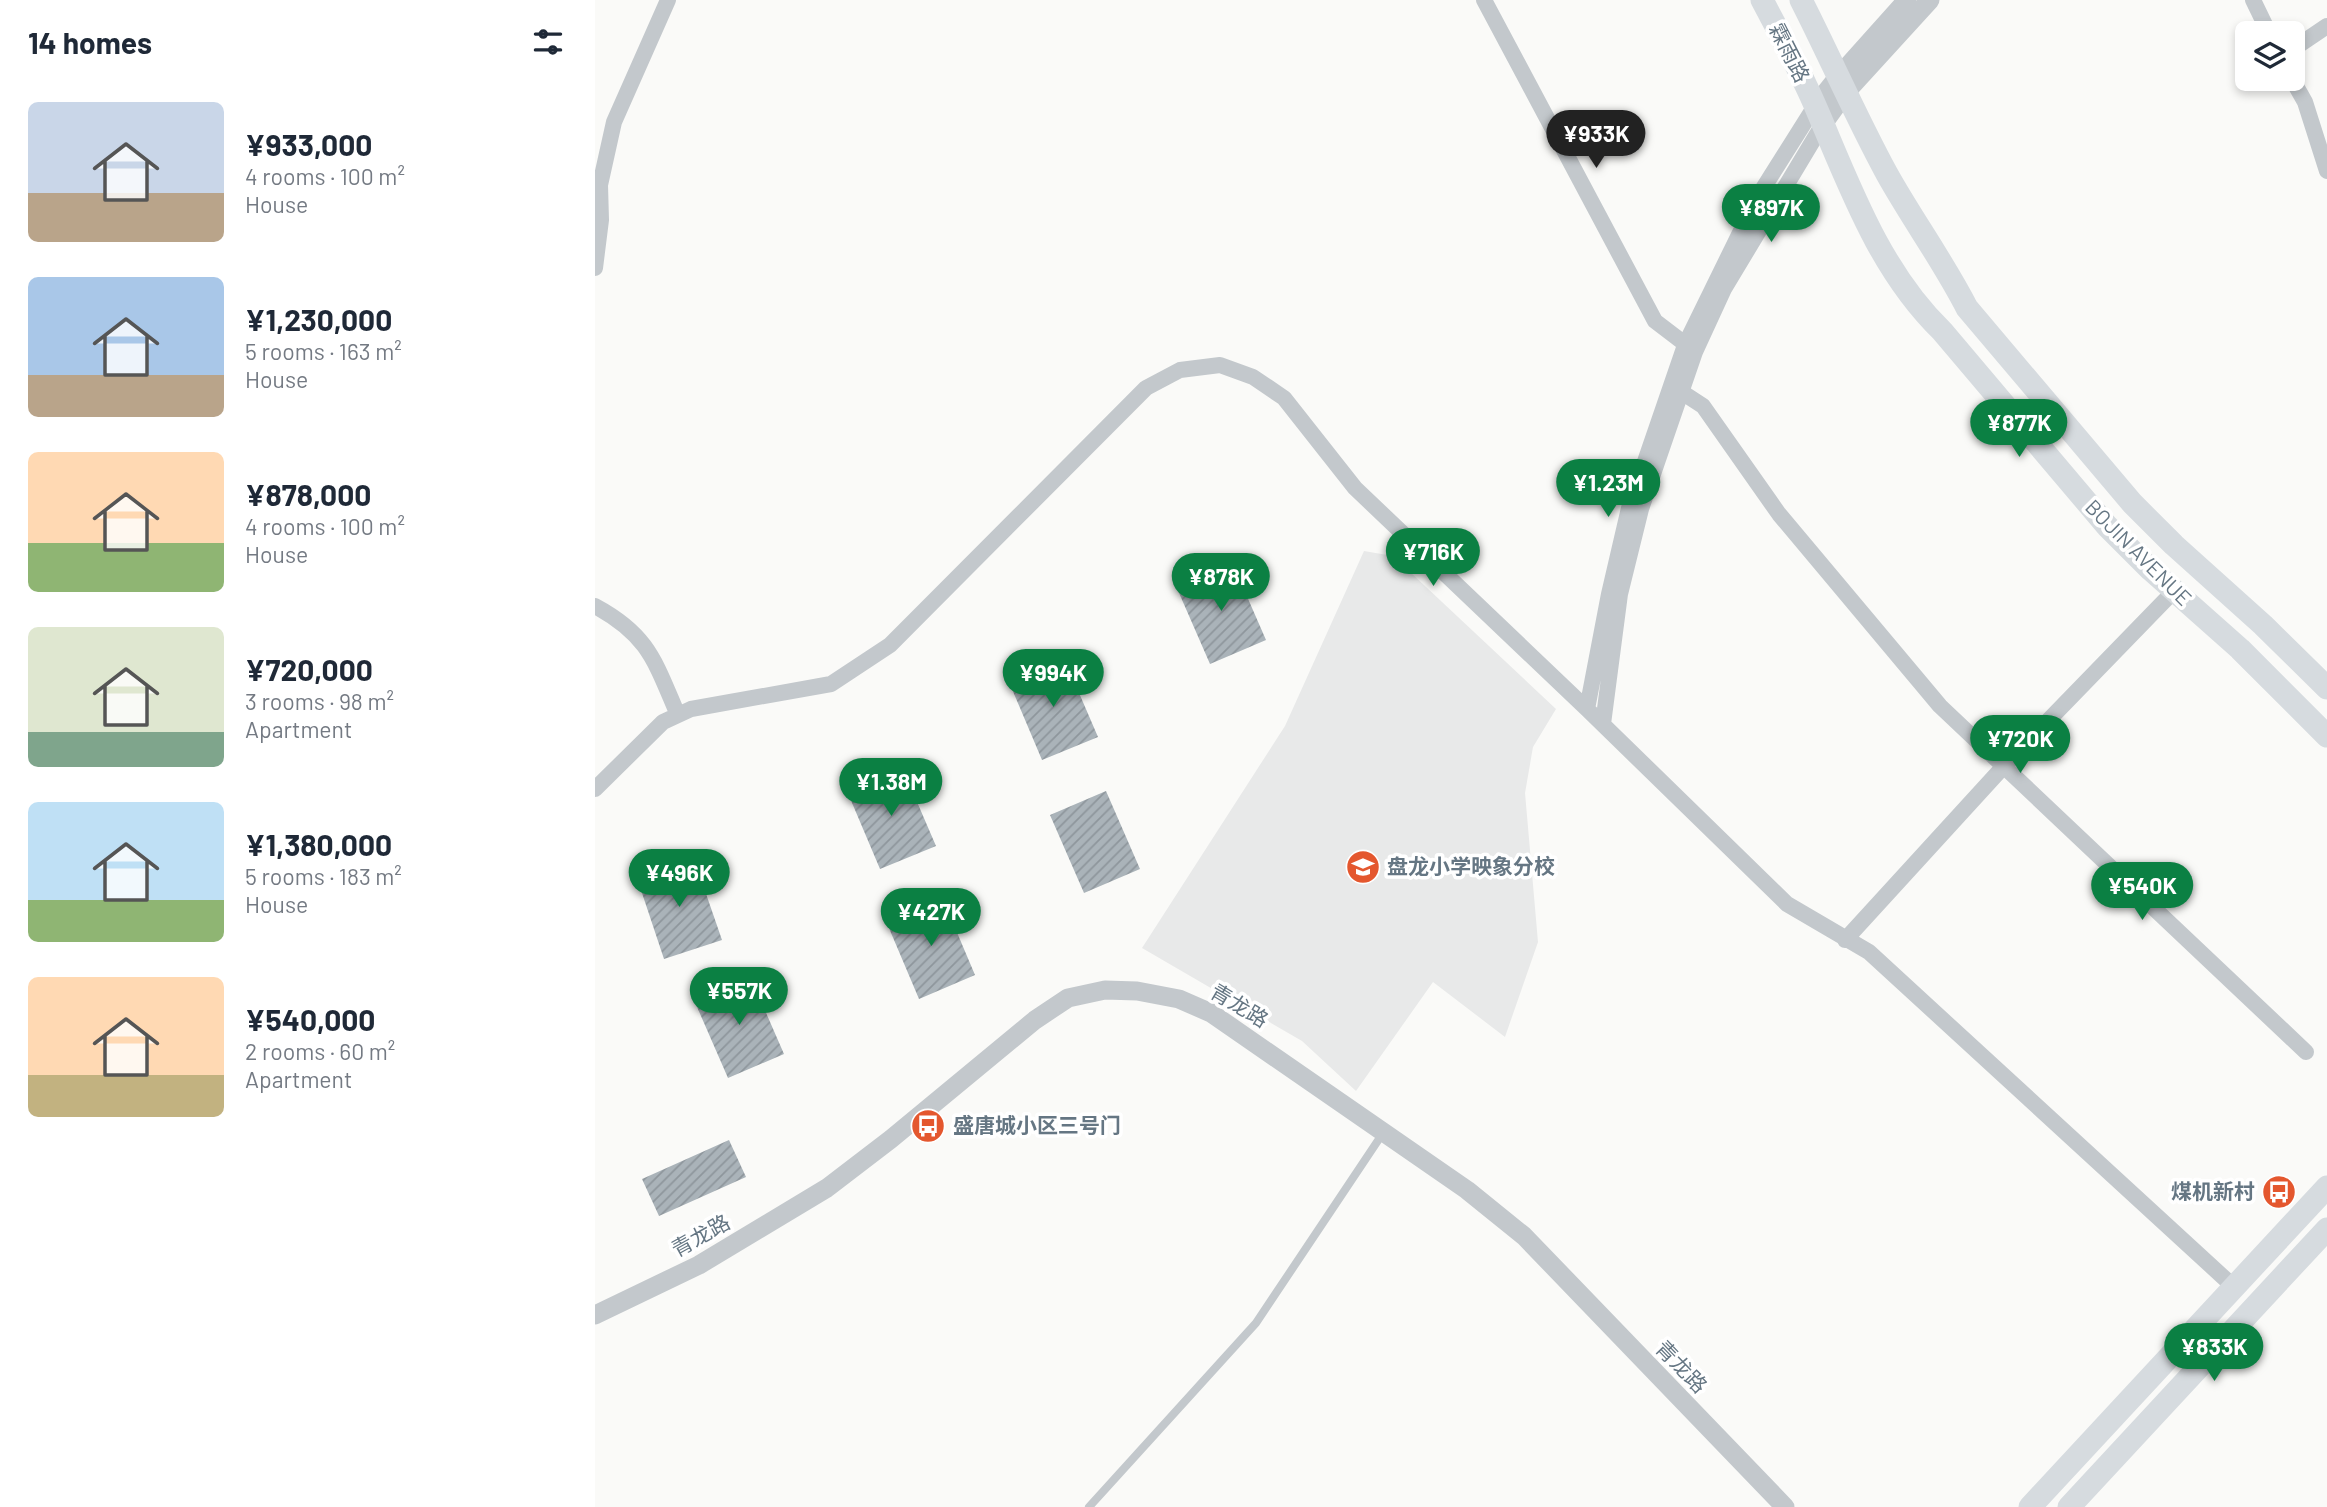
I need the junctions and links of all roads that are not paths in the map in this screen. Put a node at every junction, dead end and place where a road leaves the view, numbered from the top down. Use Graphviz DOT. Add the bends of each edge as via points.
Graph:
graph roads {
  1 [pos="669,0"];
  2 [pos="1484,0"];
  3 [pos="1762,0"];
  4 [pos="1801,0"];
  5 [pos="1907,0"];
  6 [pos="1930,0"];
  7 [pos="2253,0"];
  8 [pos="2263,21"];
  9 [pos="2327,26"];
  10 [pos="2305,41"];
  11 [pos="1842,84"];
  12 [pos="2299,91"];
  13 [pos="1819,115"];
  14 [pos="2327,171"];
  15 [pos="595,268"];
  16 [pos="1690,348"];
  17 [pos="1681,391"];
  18 [pos="2174,591"];
  19 [pos="595,606"];
  20 [pos="2327,688"];
  21 [pos="1587,709"];
  22 [pos="678,715"];
  23 [pos="1603,724"];
  24 [pos="2327,736"];
  25 [pos="2004,765"];
  26 [pos="595,789"];
  27 [pos="1845,940"];
  28 [pos="2306,1052"];
  29 [pos="1384,1131"];
  30 [pos="2327,1187"];
  31 [pos="2327,1229"];
  32 [pos="2234,1287"];
  33 [pos="595,1315"];
  34 [pos="1089,1507"];
  35 [pos="1784,1507"];
  36 [pos="2030,1507"];
  37 [pos="2069,1507"];
  1 -- 15 [label="street" via="614,122 600,185"];
  2 -- 16 [label="street" via="1655,321"];
  3 -- 13 [label="main road, 霖雨路"];
  4 -- 11 [label="main road, 霖雨路"];
  5 -- 11 [label="street"];
  6 -- 11 [label="street"];
  7 -- 8 [label="street"];
  9 -- 10 [label="street"];
  11 -- 13 [label="street"];
  11 -- 20 [label="main road, BOJIN AVENUE" via="1898,193 1967,307 2132,503"];
  12 -- 14 [label="street"];
  13 -- 16 [label="street" via="1757,198"];
  13 -- 18 [label="main road, BOJIN AVENUE" via="1875,239 1921,310 2107,526"];
  16 -- 17 [label="street"];
  16 -- 21 [label="street" via="1629,508"];
  17 -- 23 [label="street" via="1641,509 1620,594"];
  17 -- 25 [label="street" via="1703,405 1779,514 1940,706"];
  18 -- 24 [label="main road, BOJIN AVENUE"];
  18 -- 25 [label="street"];
  19 -- 22 [label="street" via="634,632 653,658"];
  21 -- 22 [label="street" via="1355,488 1284,398 1253,377 1220,365 1180,370 1146,388 890,645 831,684"];
  21 -- 23 [label="street"];
  22 -- 26 [label="street" via="663,722"];
  23 -- 27 [label="street" via="1787,904"];
  25 -- 27 [label="street"];
  25 -- 28 [label="street"];
  27 -- 32 [label="street" via="1870,952"];
  29 -- 33 [label="street, 青龙路" via="1211,1013 1178,999 1105,990 1068,998 827,1188 699,1265"];
  29 -- 34 [label="lane" via="1256,1323"];
  29 -- 35 [label="street, 青龙路" via="1524,1236"];
  30 -- 32 [label="main road"];
  31 -- 37 [label="main road"];
  32 -- 36 [label="main road"];
}
